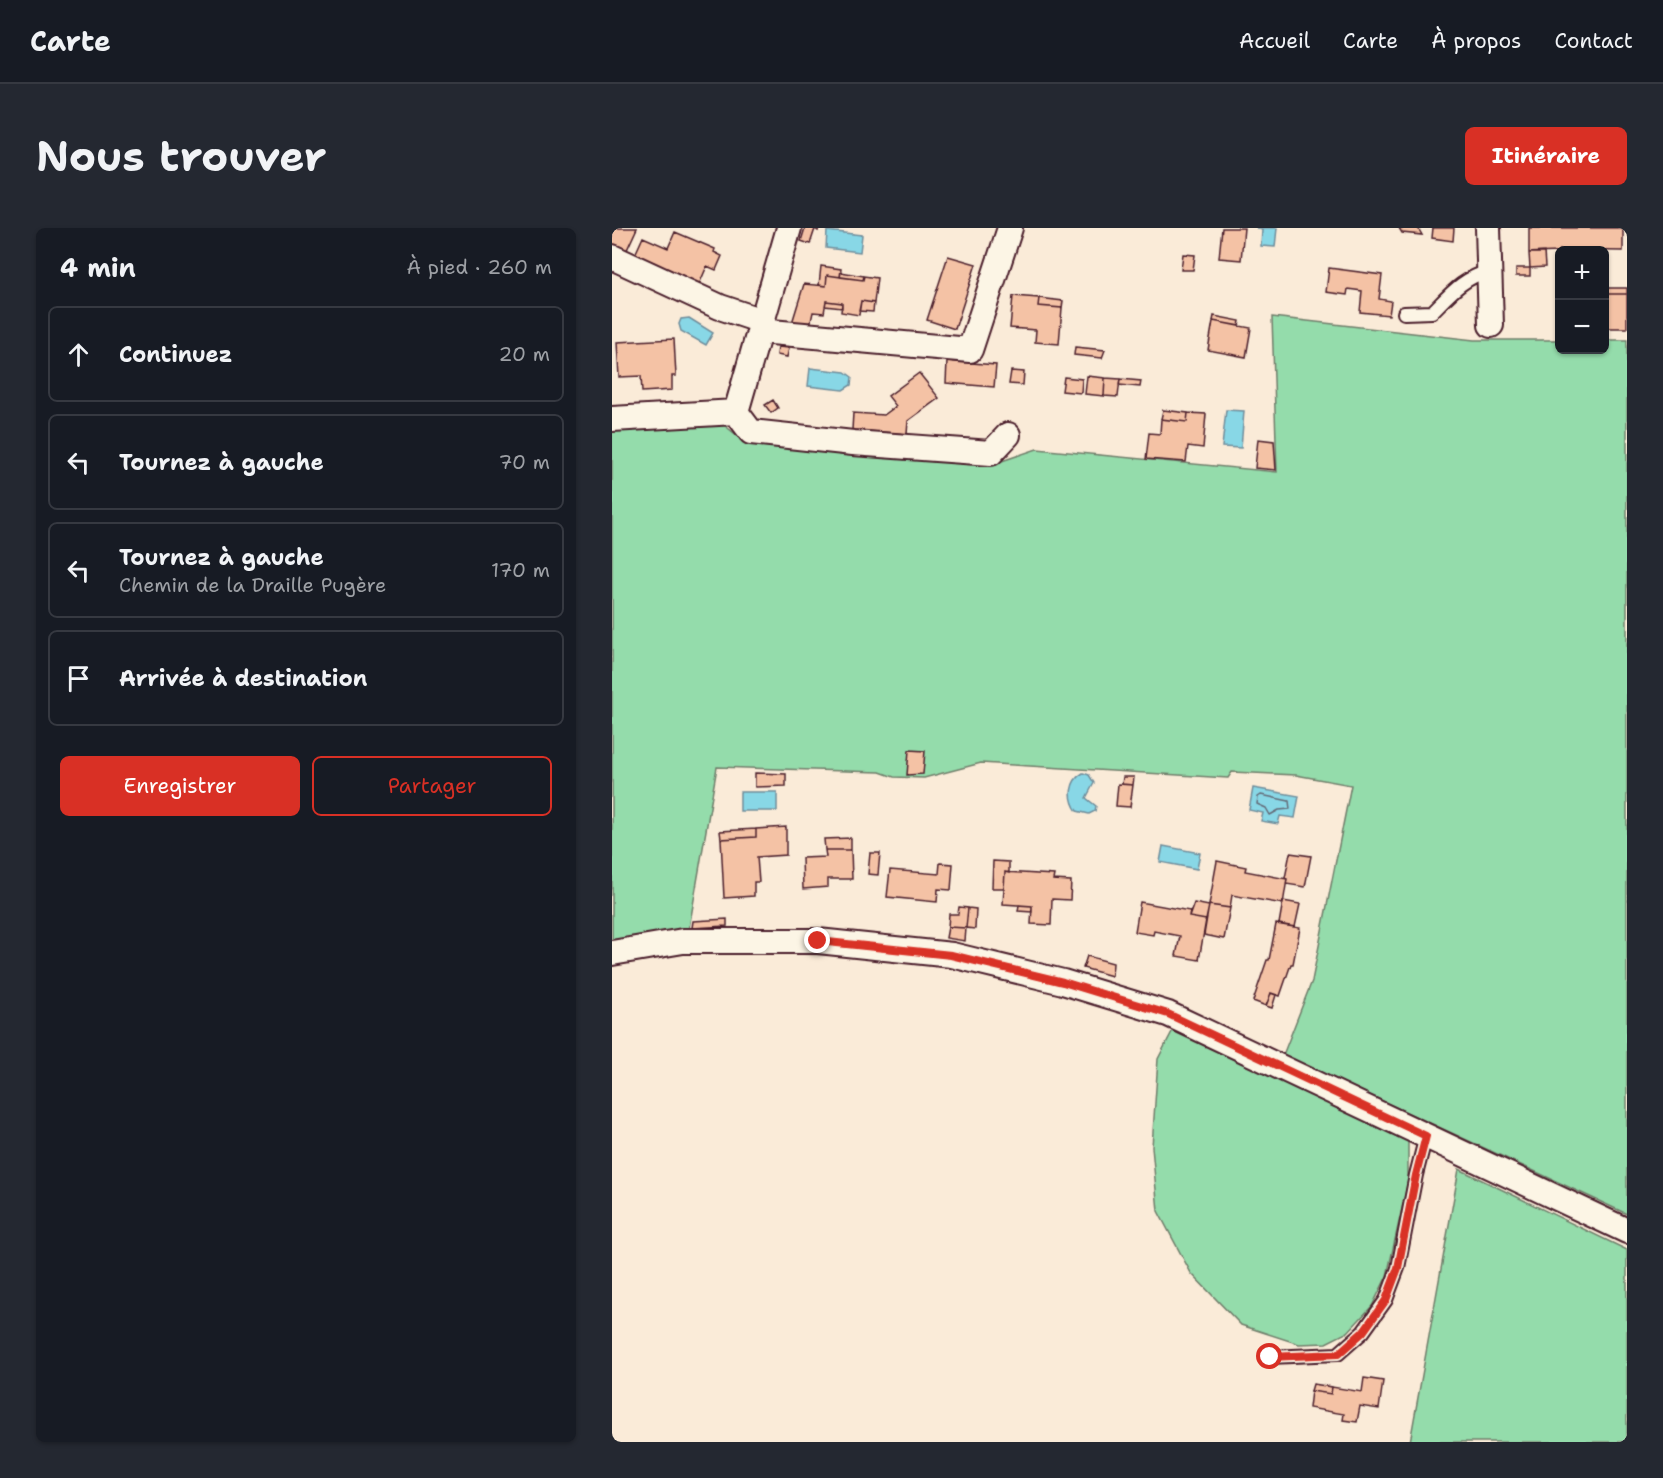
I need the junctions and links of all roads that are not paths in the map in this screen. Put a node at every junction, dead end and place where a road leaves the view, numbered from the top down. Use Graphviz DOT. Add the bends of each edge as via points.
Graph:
graph roads {
  1 [pos="789,228"];
  2 [pos="1010,228"];
  3 [pos="1488,228"];
  4 [pos="612,257"];
  5 [pos="1490,271"];
  6 [pos="1404,313"];
  7 [pos="761,326"];
  8 [pos="1491,326"];
  9 [pos="735,412"];
  10 [pos="612,419"];
  11 [pos="1008,435"];
  12 [pos="612,953"];
  13 [pos="1426,1136"];
  14 [pos="1627,1231"];
  15 [pos="1270,1357"];
  1 -- 7 [label="street"];
  2 -- 7 [label="street" via="970,350"];
  3 -- 5 [label="street"];
  4 -- 7 [label="street"];
  5 -- 6 [label="lane" via="1474,275 1432,312"];
  5 -- 8 [label="street"];
  7 -- 9 [label="street"];
  9 -- 10 [label="street"];
  9 -- 11 [label="street" via="752,432 853,443 991,453"];
  12 -- 13 [label="street" via="683,941 818,941 951,955 1063,982 1168,1014"];
  13 -- 14 [label="street"];
  13 -- 15 [label="lane" via="1398,1268 1386,1300 1363,1332 1338,1354"];
}
